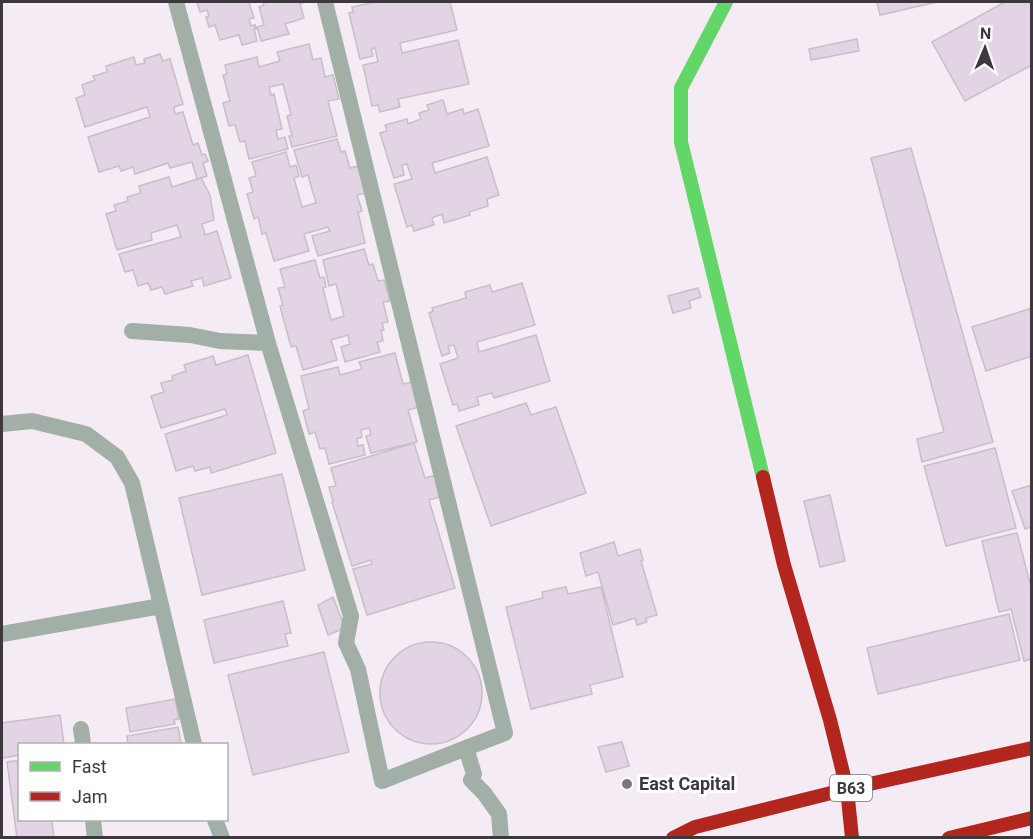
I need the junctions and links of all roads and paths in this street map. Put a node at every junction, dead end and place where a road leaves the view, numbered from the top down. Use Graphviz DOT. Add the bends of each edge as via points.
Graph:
graph roads {
  1 [pos="176,2"];
  2 [pos="325,2"];
  3 [pos="726,2"];
  4 [pos="132,331"];
  5 [pos="268,343"];
  6 [pos="2,424"];
  7 [pos="161,606"];
  8 [pos="2,634"];
  9 [pos="194,743"];
  10 [pos="466,748"];
  11 [pos="1032,748"];
  12 [pos="846,789"];
  13 [pos="1032,818"];
  14 [pos="93,821"];
  15 [pos="216,821"];
  16 [pos="95,837"];
  17 [pos="222,837"];
  18 [pos="501,837"];
  19 [pos="673,837"];
  20 [pos="852,837"];
  21 [pos="949,837"];
  1 -- 5 [label="lane"];
  2 -- 10 [label="lane" via="505,734"];
  3 -- 12 [label="main road" via="681,88 681,142 784,565"];
  4 -- 5 [label="lane"];
  5 -- 10 [label="lane" via="351,616 345,643 358,669 382,781"];
  6 -- 7 [label="lane" via="32,422 86,434 117,457 132,483"];
  7 -- 8 [label="lane"];
  7 -- 9 [label="lane"];
  10 -- 18 [label="lane" via="474,774 471,780 499,814"];
  11 -- 12 [label="main road, B63"];
  12 -- 19 [label="main road, B63" via="695,827"];
  12 -- 20 [label="main road"];
  13 -- 21 [label="main road"];
  14 -- 16 [label="lane"];
  15 -- 17 [label="lane"];
}
